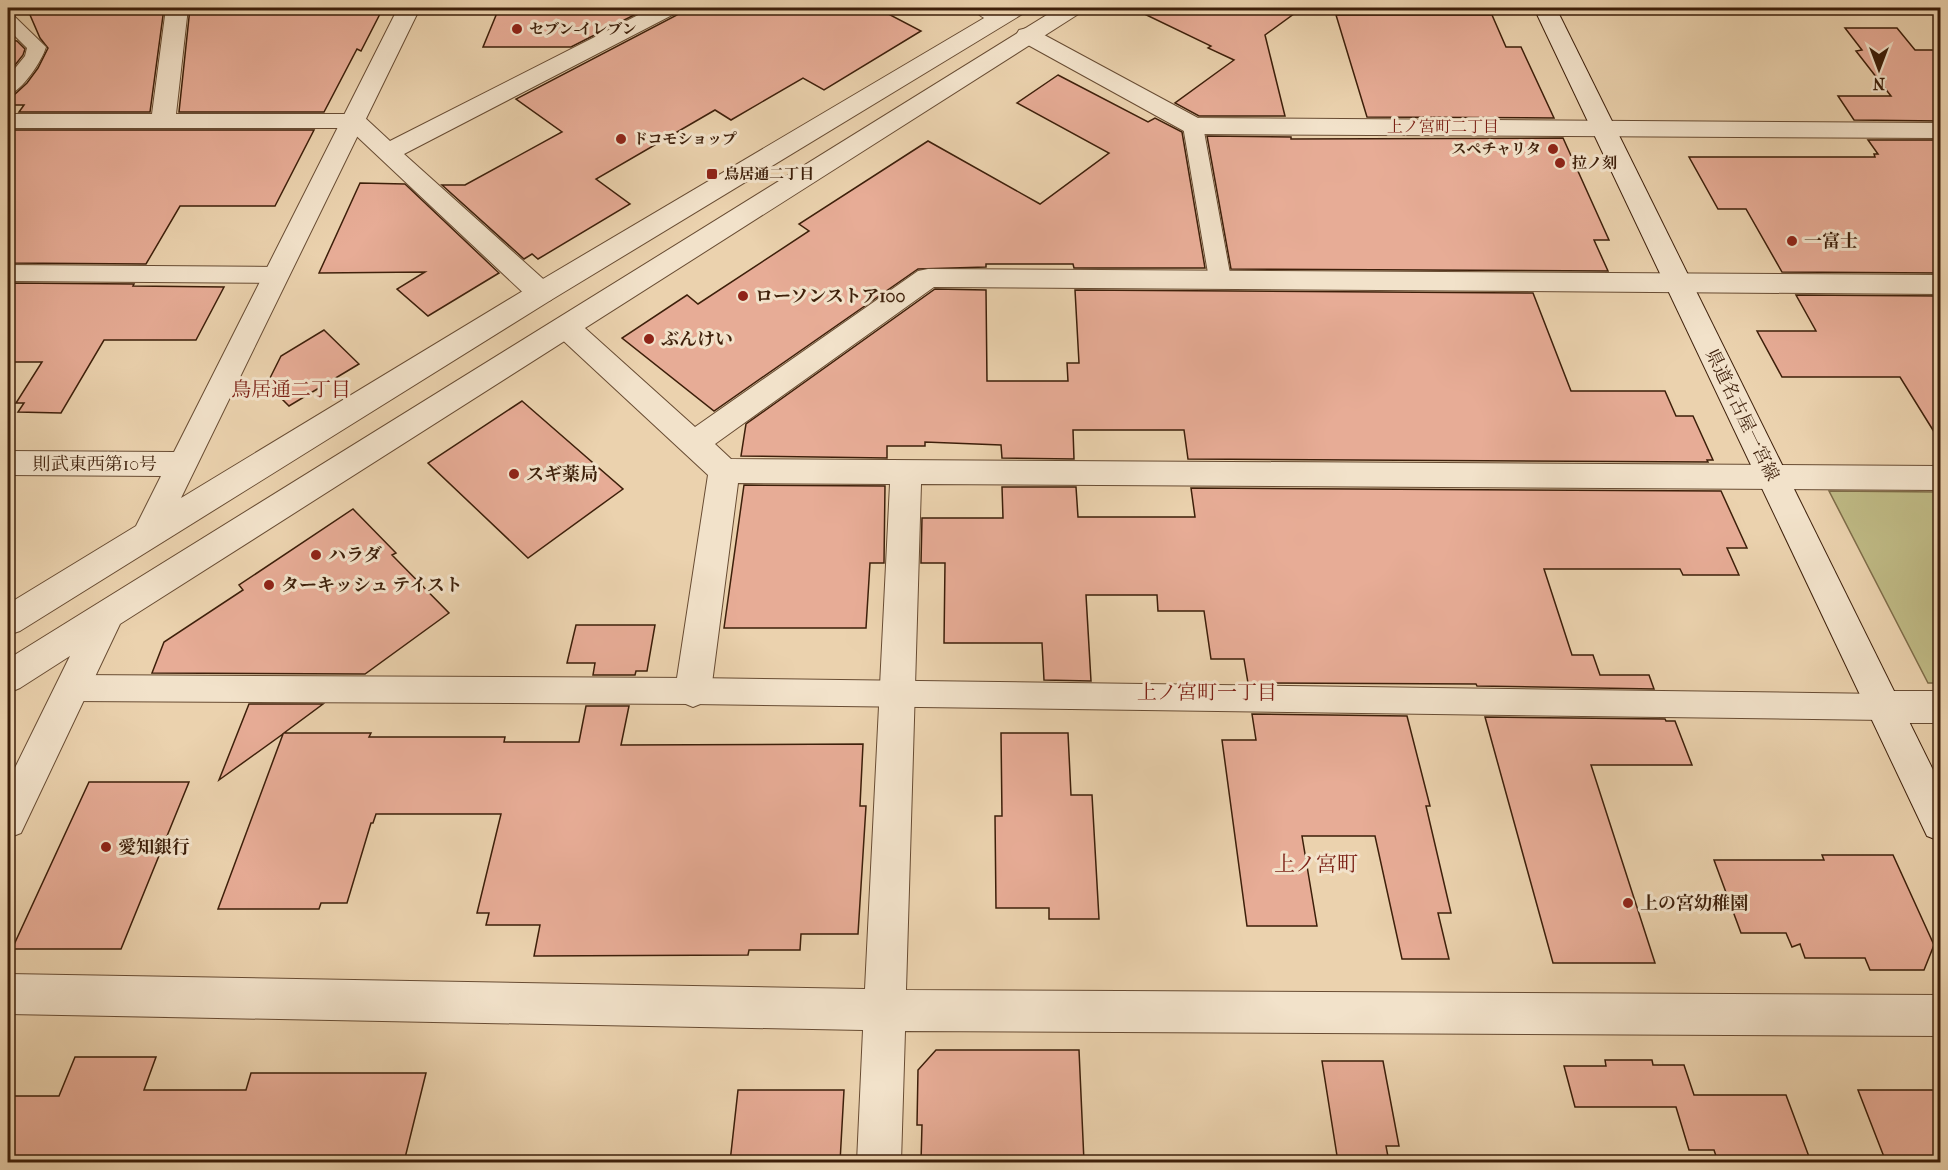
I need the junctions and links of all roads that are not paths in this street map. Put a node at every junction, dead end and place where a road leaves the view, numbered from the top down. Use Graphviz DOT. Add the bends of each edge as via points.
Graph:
graph roads {
  1 [pos="177,8"];
  2 [pos="410,8"];
  3 [pos="668,8"];
  4 [pos="1072,8"];
  5 [pos="1545,8"];
  6 [pos="1000,11"];
  7 [pos="8,20"];
  8 [pos="1027,35"];
  9 [pos="8,89"];
  10 [pos="8,120"];
  11 [pos="163,121"];
  12 [pos="354,121"];
  13 [pos="1193,126"];
  14 [pos="1603,129"];
  15 [pos="1941,131"];
  16 [pos="388,152"];
  17 [pos="8,273"];
  18 [pos="278,275"];
  19 [pos="1220,279"];
  20 [pos="1678,281"];
  21 [pos="1941,284"];
  22 [pos="541,292"];
  23 [pos="566,327"];
  24 [pos="694,443"];
  25 [pos="8,463"];
  26 [pos="183,464"];
  27 [pos="724,471"];
  28 [pos="906,471"];
  29 [pos="1772,477"];
  30 [pos="1941,478"];
  31 [pos="147,537"];
  32 [pos="109,613"];
  33 [pos="8,621"];
  34 [pos="8,677"];
  35 [pos="71,688"];
  36 [pos="693,691"];
  37 [pos="897,693"];
  38 [pos="1884,707"];
  39 [pos="1941,707"];
  40 [pos="8,820"];
  41 [pos="1941,823"];
  42 [pos="8,994"];
  43 [pos="885,1010"];
  44 [pos="1941,1016"];
  45 [pos="879,1162"];
  1 -- 11 [label="street"];
  2 -- 12 [label="street"];
  3 -- 16 [label="street"];
  4 -- 8 [label="street"];
  5 -- 14 [label="street, 県道名古屋一宮線"];
  6 -- 22 [label="street"];
  7 -- 9 [label="lane" via="37,47 34,57"];
  8 -- 13 [label="street"];
  8 -- 23 [label="street"];
  10 -- 11 [label="street"];
  11 -- 12 [label="street"];
  12 -- 16 [label="street"];
  12 -- 18 [label="street"];
  13 -- 14 [label="street"];
  13 -- 19 [label="lane"];
  14 -- 15 [label="street"];
  14 -- 20 [label="street, 県道名古屋一宮線"];
  16 -- 22 [label="street"];
  17 -- 18 [label="lane"];
  18 -- 26 [label="street"];
  19 -- 20 [label="street"];
  19 -- 24 [label="street" via="928,278"];
  20 -- 21 [label="street"];
  20 -- 29 [label="street, 県道名古屋一宮線"];
  22 -- 31 [label="street"];
  23 -- 24 [label="street"];
  23 -- 32 [label="street"];
  24 -- 27 [label="street"];
  25 -- 26 [label="street, 則武東西第10号"];
  26 -- 31 [label="street"];
  27 -- 28 [label="street"];
  27 -- 36 [label="street"];
  28 -- 29 [label="street"];
  28 -- 37 [label="street"];
  29 -- 30 [label="street"];
  29 -- 38 [label="street, 県道名古屋一宮線"];
  31 -- 32 [label="street"];
  31 -- 33 [label="street"];
  32 -- 34 [label="street"];
  32 -- 35 [label="street"];
  35 -- 36 [label="lane"];
  35 -- 40 [label="street"];
  36 -- 37 [label="lane"];
  37 -- 38 [label="lane"];
  37 -- 43 [label="street"];
  38 -- 39 [label="street"];
  38 -- 41 [label="street, 県道名古屋一宮線"];
  42 -- 43 [label="street"];
  43 -- 44 [label="street"];
  43 -- 45 [label="street"];
}
